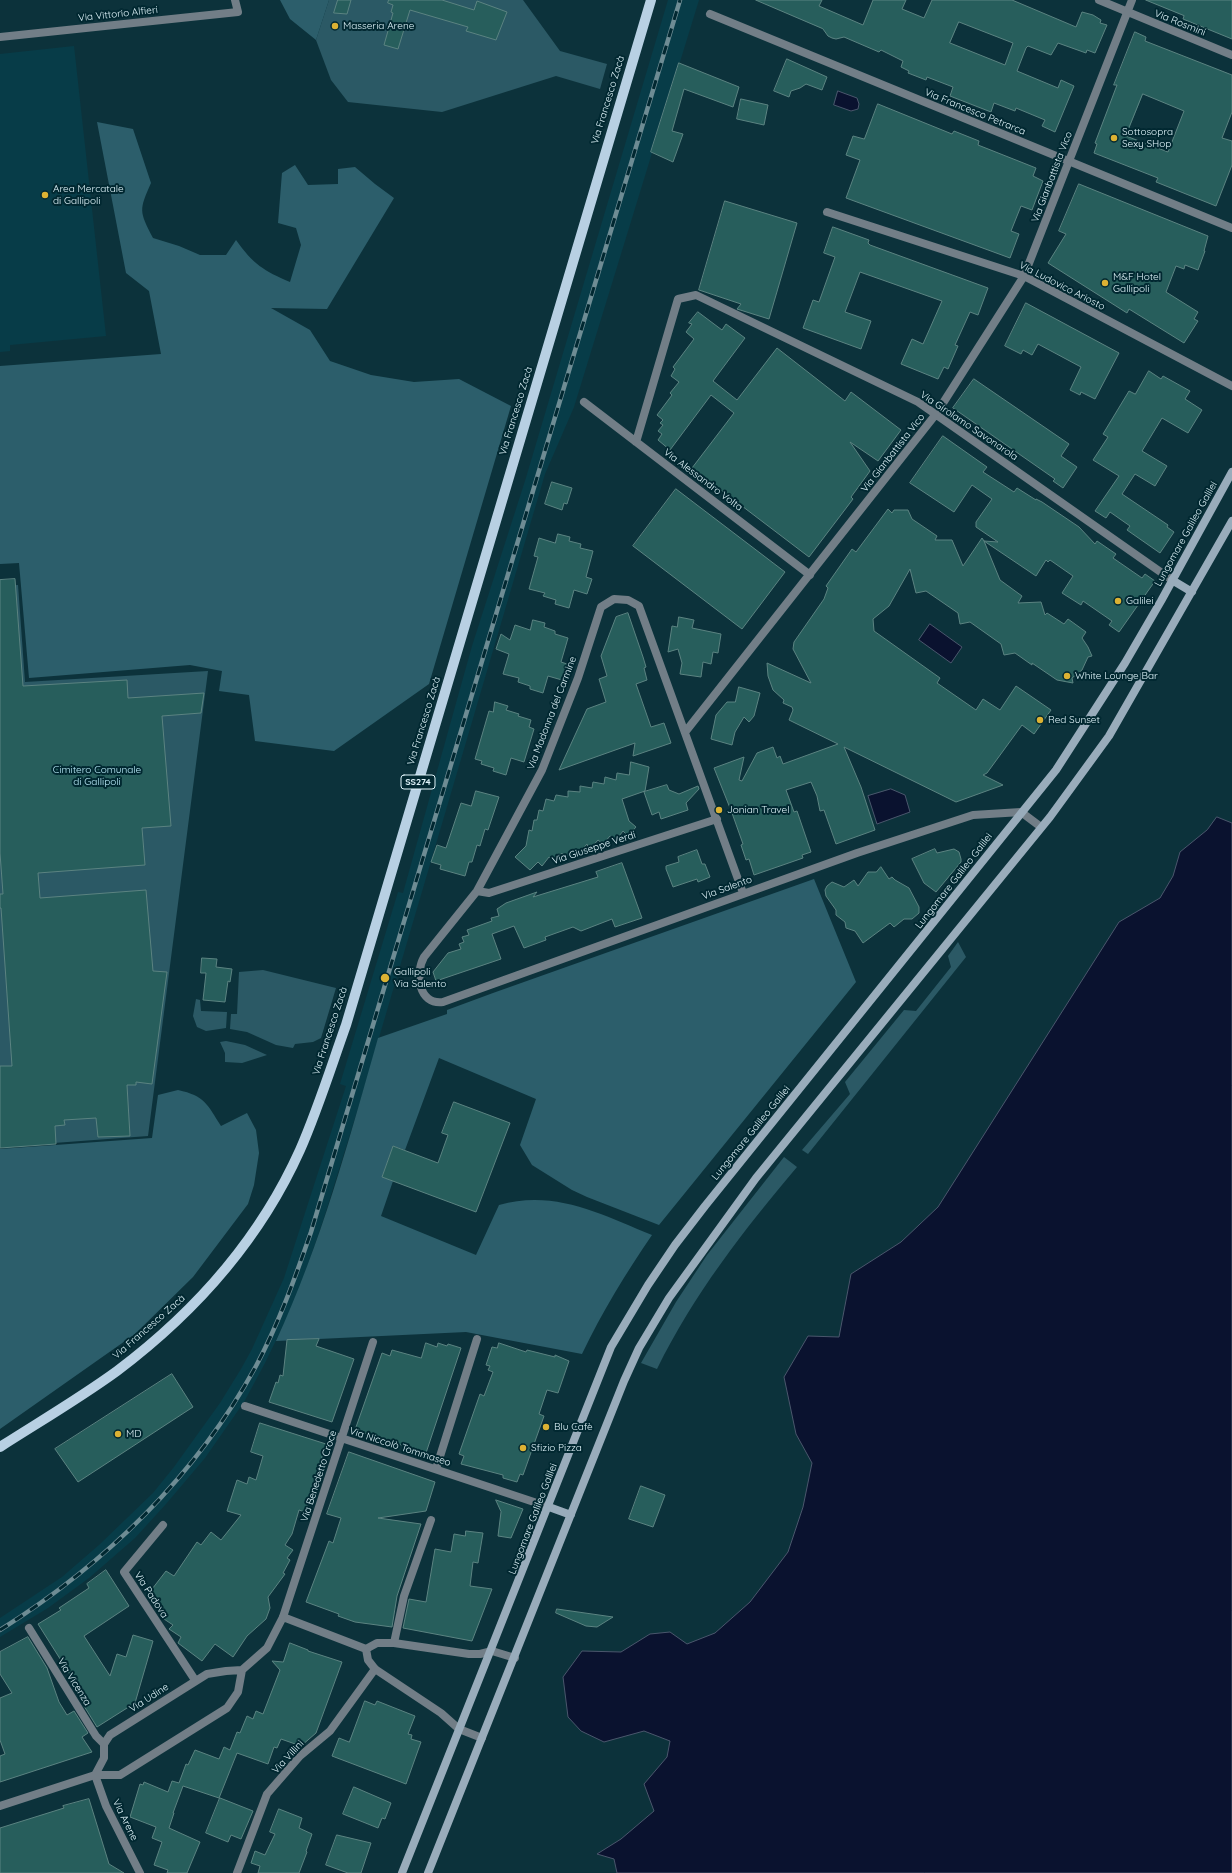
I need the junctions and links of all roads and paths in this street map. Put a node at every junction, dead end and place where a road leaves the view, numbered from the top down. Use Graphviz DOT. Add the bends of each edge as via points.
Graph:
graph roads {
  1 [pos="235,0"];
  2 [pos="651,0"];
  3 [pos="1099,0"];
  4 [pos="1132,0"];
  5 [pos="1128,12"];
  6 [pos="710,14"];
  7 [pos="0,37"];
  8 [pos="1232,55"];
  9 [pos="1069,161"];
  10 [pos="827,212"];
  11 [pos="1232,228"];
  12 [pos="1024,276"];
  13 [pos="1232,386"];
  14 [pos="584,402"];
  15 [pos="936,414"];
  16 [pos="636,442"];
  17 [pos="1232,472"];
  18 [pos="1232,521"];
  19 [pos="810,574"];
  20 [pos="1172,580"];
  21 [pos="1192,592"];
  22 [pos="686,731"];
  23 [pos="1021,812"];
  24 [pos="717,819"];
  25 [pos="1041,827"];
  26 [pos="477,891"];
  27 [pos="743,892"];
  28 [pos="423,992"];
  29 [pos="477,1339"];
  30 [pos="373,1342"];
  31 [pos="245,1406"];
  32 [pos="342,1438"];
  33 [pos="0,1447"];
  34 [pos="436,1468"];
  35 [pos="549,1507"];
  36 [pos="571,1515"];
  37 [pos="431,1520"];
  38 [pos="163,1524"];
  39 [pos="283,1617"];
  40 [pos="29,1628"];
  41 [pos="394,1642"];
  42 [pos="366,1649"];
  43 [pos="492,1651"];
  44 [pos="515,1658"];
  45 [pos="375,1669"];
  46 [pos="242,1670"];
  47 [pos="195,1680"];
  48 [pos="460,1729"];
  49 [pos="482,1738"];
  50 [pos="104,1744"];
  51 [pos="95,1775"];
  52 [pos="0,1806"];
  53 [pos="140,1873"];
  54 [pos="237,1873"];
  55 [pos="402,1873"];
  56 [pos="428,1873"];
  1 -- 7 [label="street, Via Vittorio Alfieri" via="238,12"];
  2 -- 33 [label="main road, Via Francesco Zacà / SS274" via="346,1025 300,1151 249,1238 191,1308 116,1372"];
  3 -- 5 [label="street, Via Rosmini"];
  4 -- 5 [label="street, Via Gianbattista Vico"];
  5 -- 8 [label="street, Via Rosmini"];
  5 -- 9 [label="street, Via Gianbattista Vico"];
  6 -- 9 [label="street, Via Francesco Petrarca"];
  9 -- 11 [label="street, Via Francesco Petrarca"];
  9 -- 12 [label="street, Via Gianbattista Vico"];
  10 -- 12 [label="street, Via Ludovico Ariosto"];
  12 -- 13 [label="street, Via Ludovico Ariosto"];
  12 -- 15 [label="street, Via Gianbattista Vico"];
  14 -- 16 [label="street, Via Alessandro Volta"];
  15 -- 16 [label="street, Via Girolamo Savonarola" via="918,402 696,296 678,299"];
  15 -- 19 [label="street, Via Gianbattista Vico"];
  15 -- 20 [label="street, Via Girolamo Savonarola"];
  16 -- 19 [label="street, Via Alessandro Volta"];
  17 -- 20 [label="main road, Lungomare Galileo Galilei"];
  18 -- 21 [label="main road"];
  19 -- 22 [label="street, Via Gianbattista Vico"];
  20 -- 21 [label="main road"];
  20 -- 23 [label="main road, Lungomare Galileo Galilei" via="1149,622 1056,770"];
  21 -- 25 [label="main road" via="1109,736"];
  22 -- 24 [label="street"];
  22 -- 26 [label="street, Via Madonna del Carmine" via="639,606 628,600 614,598 601,607 578,678 542,770"];
  23 -- 25 [label="street"];
  23 -- 27 [label="street, Via Salento" via="973,815"];
  23 -- 35 [label="main road, Lungomare Galileo Galilei" via="675,1244 611,1347"];
  24 -- 26 [label="street, Via Giuseppe Verdi" via="489,893"];
  24 -- 27 [label="street"];
  25 -- 36 [label="main road" via="756,1178 685,1273 652,1324 631,1364"];
  26 -- 28 [label="street, Via Madonna del Carmine" via="445,929 421,964 419,975"];
  27 -- 28 [label="street, Via Salento" via="443,1002 433,1002"];
  29 -- 34 [label="street"];
  30 -- 32 [label="street, Via Benedetto Croce"];
  31 -- 32 [label="street, Via Niccolò Tommaseo"];
  32 -- 34 [label="street, Via Niccolò Tommaseo"];
  32 -- 39 [label="street, Via Benedetto Croce"];
  34 -- 35 [label="street, Via Niccolò Tommaseo"];
  35 -- 36 [label="main road"];
  35 -- 43 [label="main road, Lungomare Galileo Galilei"];
  36 -- 44 [label="main road"];
  37 -- 41 [label="street" via="404,1596"];
  38 -- 47 [label="street, Via Padova" via="124,1572"];
  39 -- 42 [label="street"];
  39 -- 46 [label="street" via="267,1648"];
  40 -- 50 [label="street, Via Vicenza" via="96,1736"];
  41 -- 42 [label="street" via="377,1643"];
  41 -- 43 [label="street" via="469,1654"];
  42 -- 45 [label="street" via="368,1660"];
  43 -- 44 [label="street"];
  43 -- 48 [label="main road, Lungomare Galileo Galilei"];
  44 -- 49 [label="main road"];
  45 -- 48 [label="street" via="441,1712"];
  45 -- 54 [label="street, Via Villini" via="330,1731 300,1756 267,1794"];
  46 -- 47 [label="street, Via Udine" via="207,1674"];
  46 -- 51 [label="street" via="238,1692 227,1708 120,1775"];
  47 -- 50 [label="street, Via Udine" via="110,1735"];
  48 -- 49 [label="street"];
  48 -- 55 [label="main road, Lungomare Galileo Galilei"];
  49 -- 56 [label="main road"];
  50 -- 51 [label="street" via="104,1758"];
  51 -- 52 [label="street"];
  51 -- 53 [label="street, Via Arene" via="106,1806"];
}
